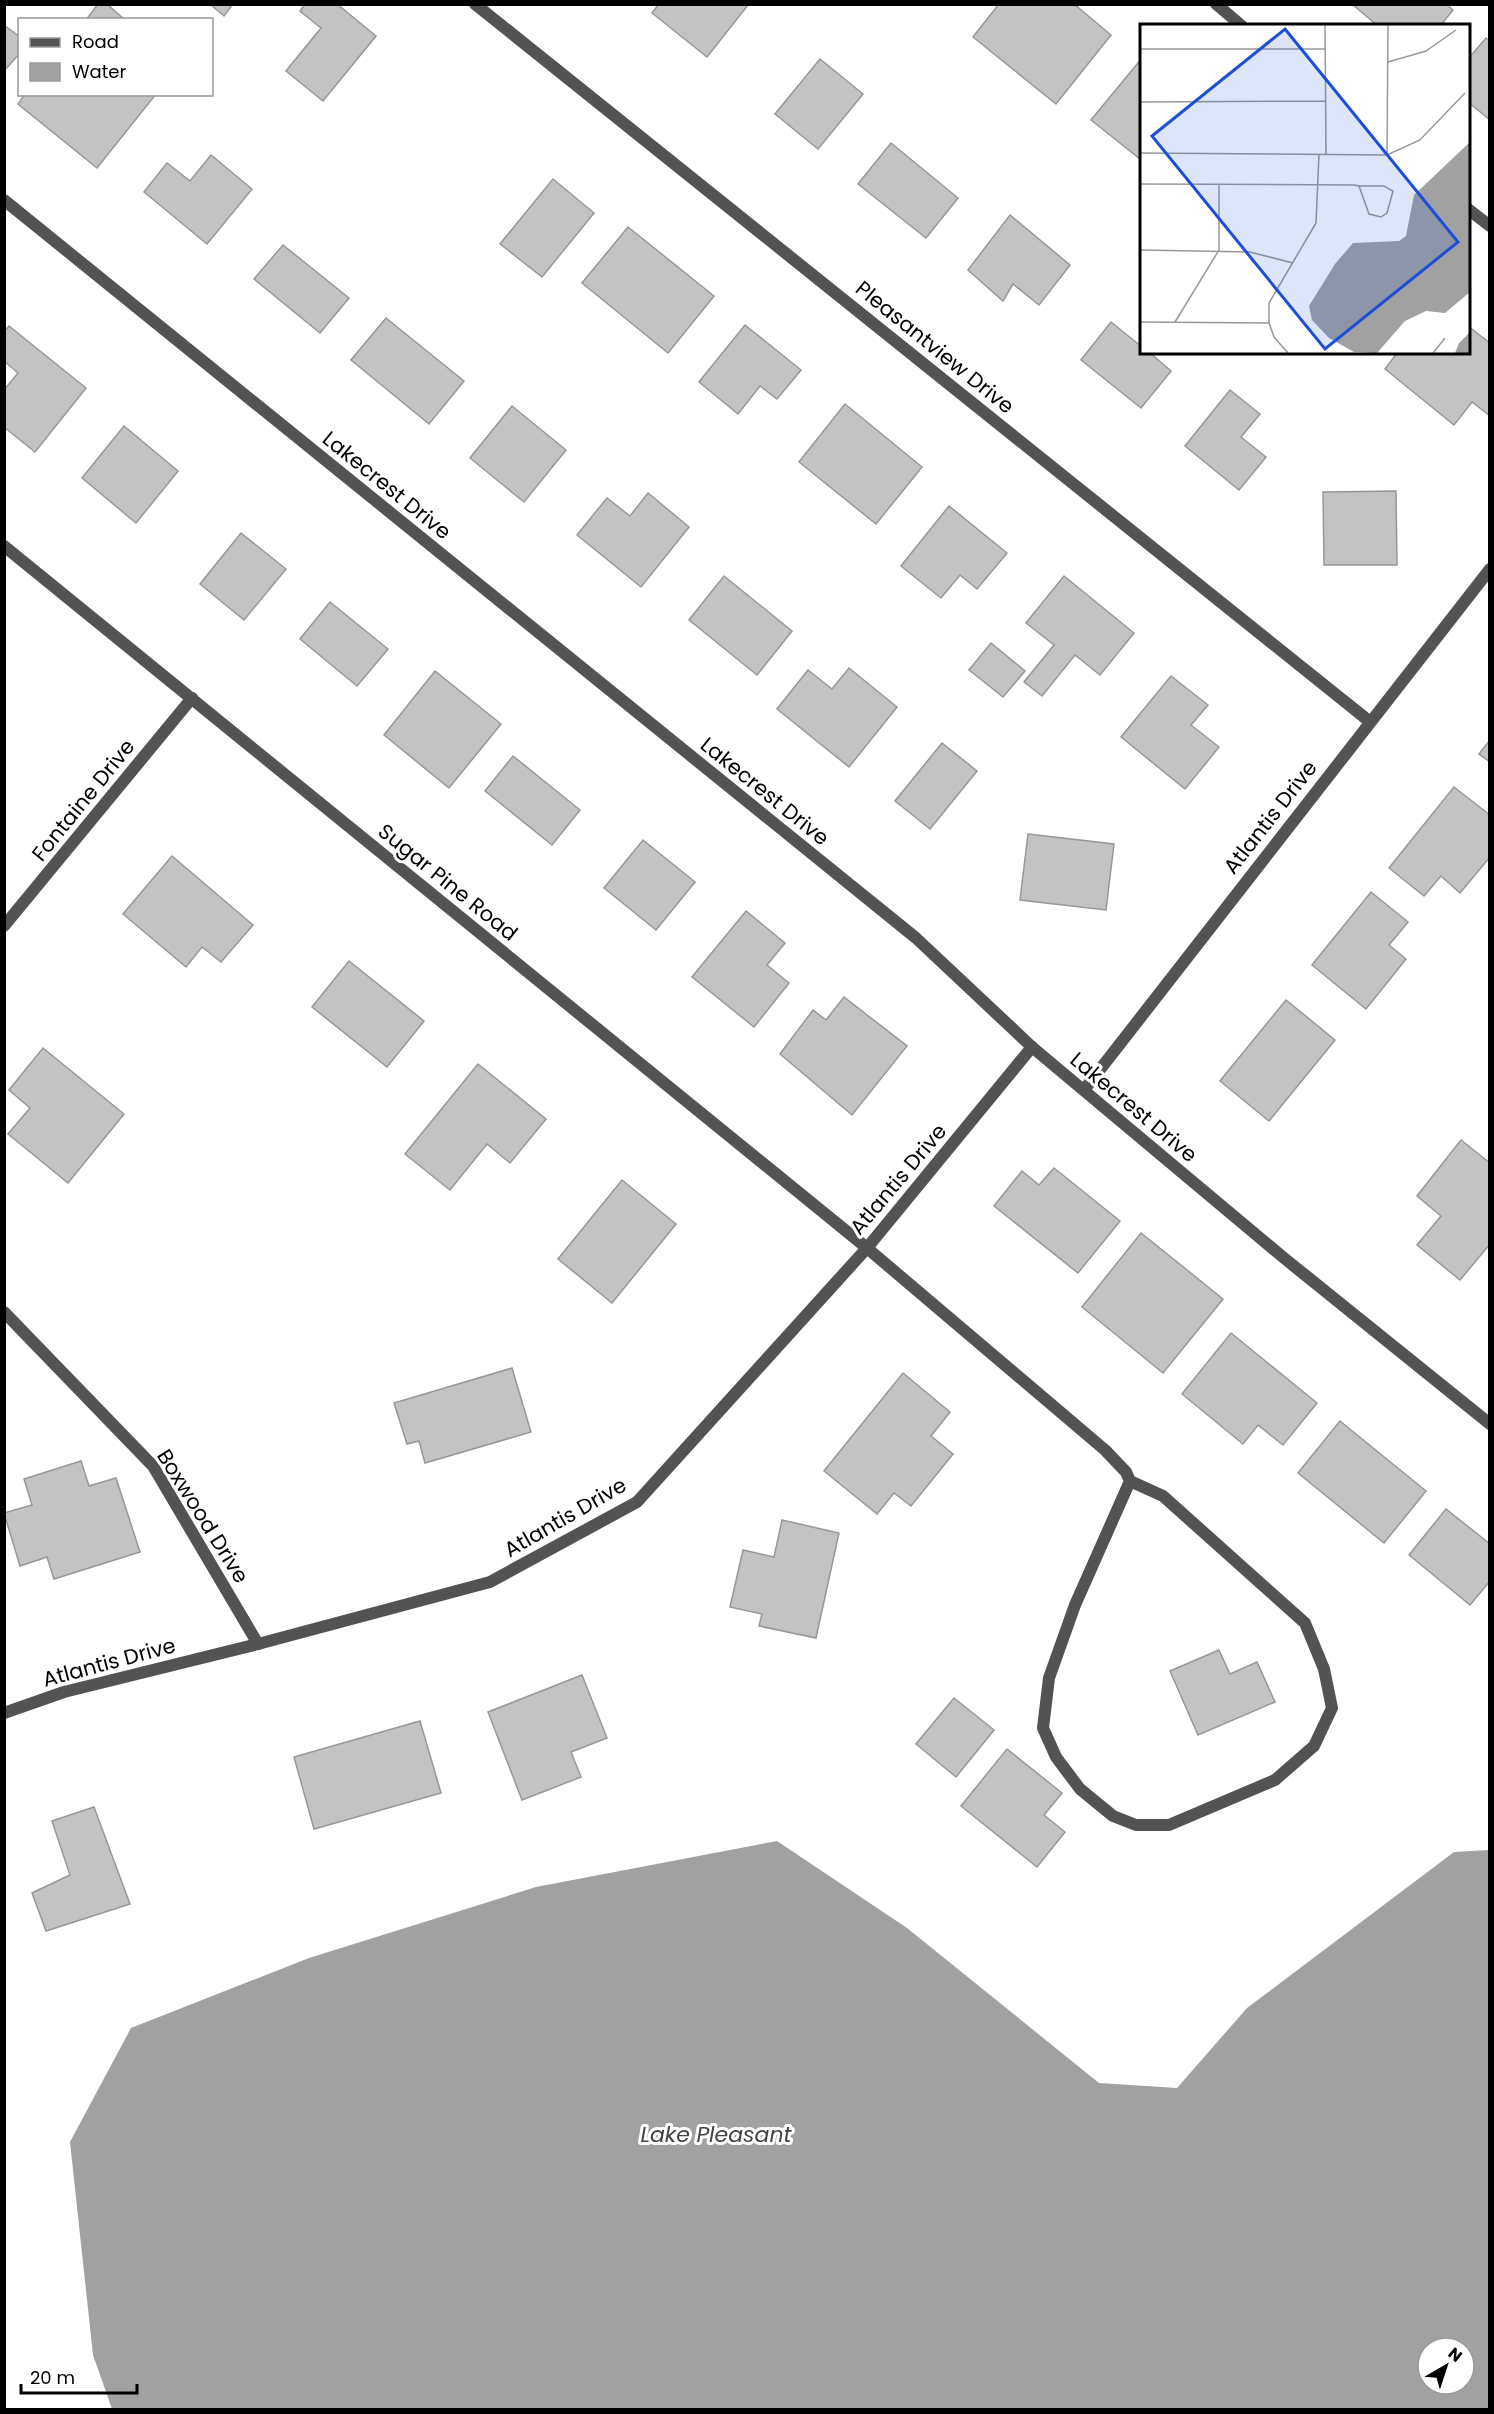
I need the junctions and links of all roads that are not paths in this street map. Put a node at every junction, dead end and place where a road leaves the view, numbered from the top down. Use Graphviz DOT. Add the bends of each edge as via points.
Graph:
graph roads {
  1 [pos="475,4"];
  2 [pos="1216,4"];
  3 [pos="1240,24"];
  4 [pos="4,200"];
  5 [pos="1470,211"];
  6 [pos="1490,226"];
  7 [pos="4,546"];
  8 [pos="1490,569"];
  9 [pos="192,698"];
  10 [pos="1369,720"];
  11 [pos="4,926"];
  12 [pos="1032,1047"];
  13 [pos="1084,1090"];
  14 [pos="867,1248"];
  15 [pos="4,1312"];
  16 [pos="1490,1424"];
  17 [pos="1130,1481"];
  18 [pos="258,1644"];
  19 [pos="4,1713"];
  1 -- 10 [label="street, Pleasantview Drive"];
  2 -- 3 [label="street"];
  4 -- 12 [label="street, Lakecrest Drive" via="916,938"];
  5 -- 6 [label="street"];
  7 -- 9 [label="street, Sugar Pine Road"];
  8 -- 10 [label="street, Atlantis Drive"];
  9 -- 11 [label="street, Fontaine Drive"];
  9 -- 14 [label="street, Sugar Pine Road"];
  10 -- 13 [label="street, Atlantis Drive"];
  12 -- 13 [label="street, Lakecrest Drive"];
  12 -- 14 [label="street, Atlantis Drive"];
  13 -- 16 [label="street, Lakecrest Drive"];
  14 -- 17 [label="street, Sugar Pine Road" via="1105,1450"];
  14 -- 18 [label="street, Atlantis Drive" via="637,1502 490,1582"];
  15 -- 18 [label="street, Boxwood Drive" via="153,1466"];
  17 -- 17 [label="street" via="1049,1678 1043,1728 1056,1757 1080,1789 1113,1816 1136,1825 1169,1825 1275,1780 1314,1746 1332,1708 1324,1669 1305,1623 1163,1496"];
  18 -- 19 [label="street, Atlantis Drive" via="64,1692"];
}
